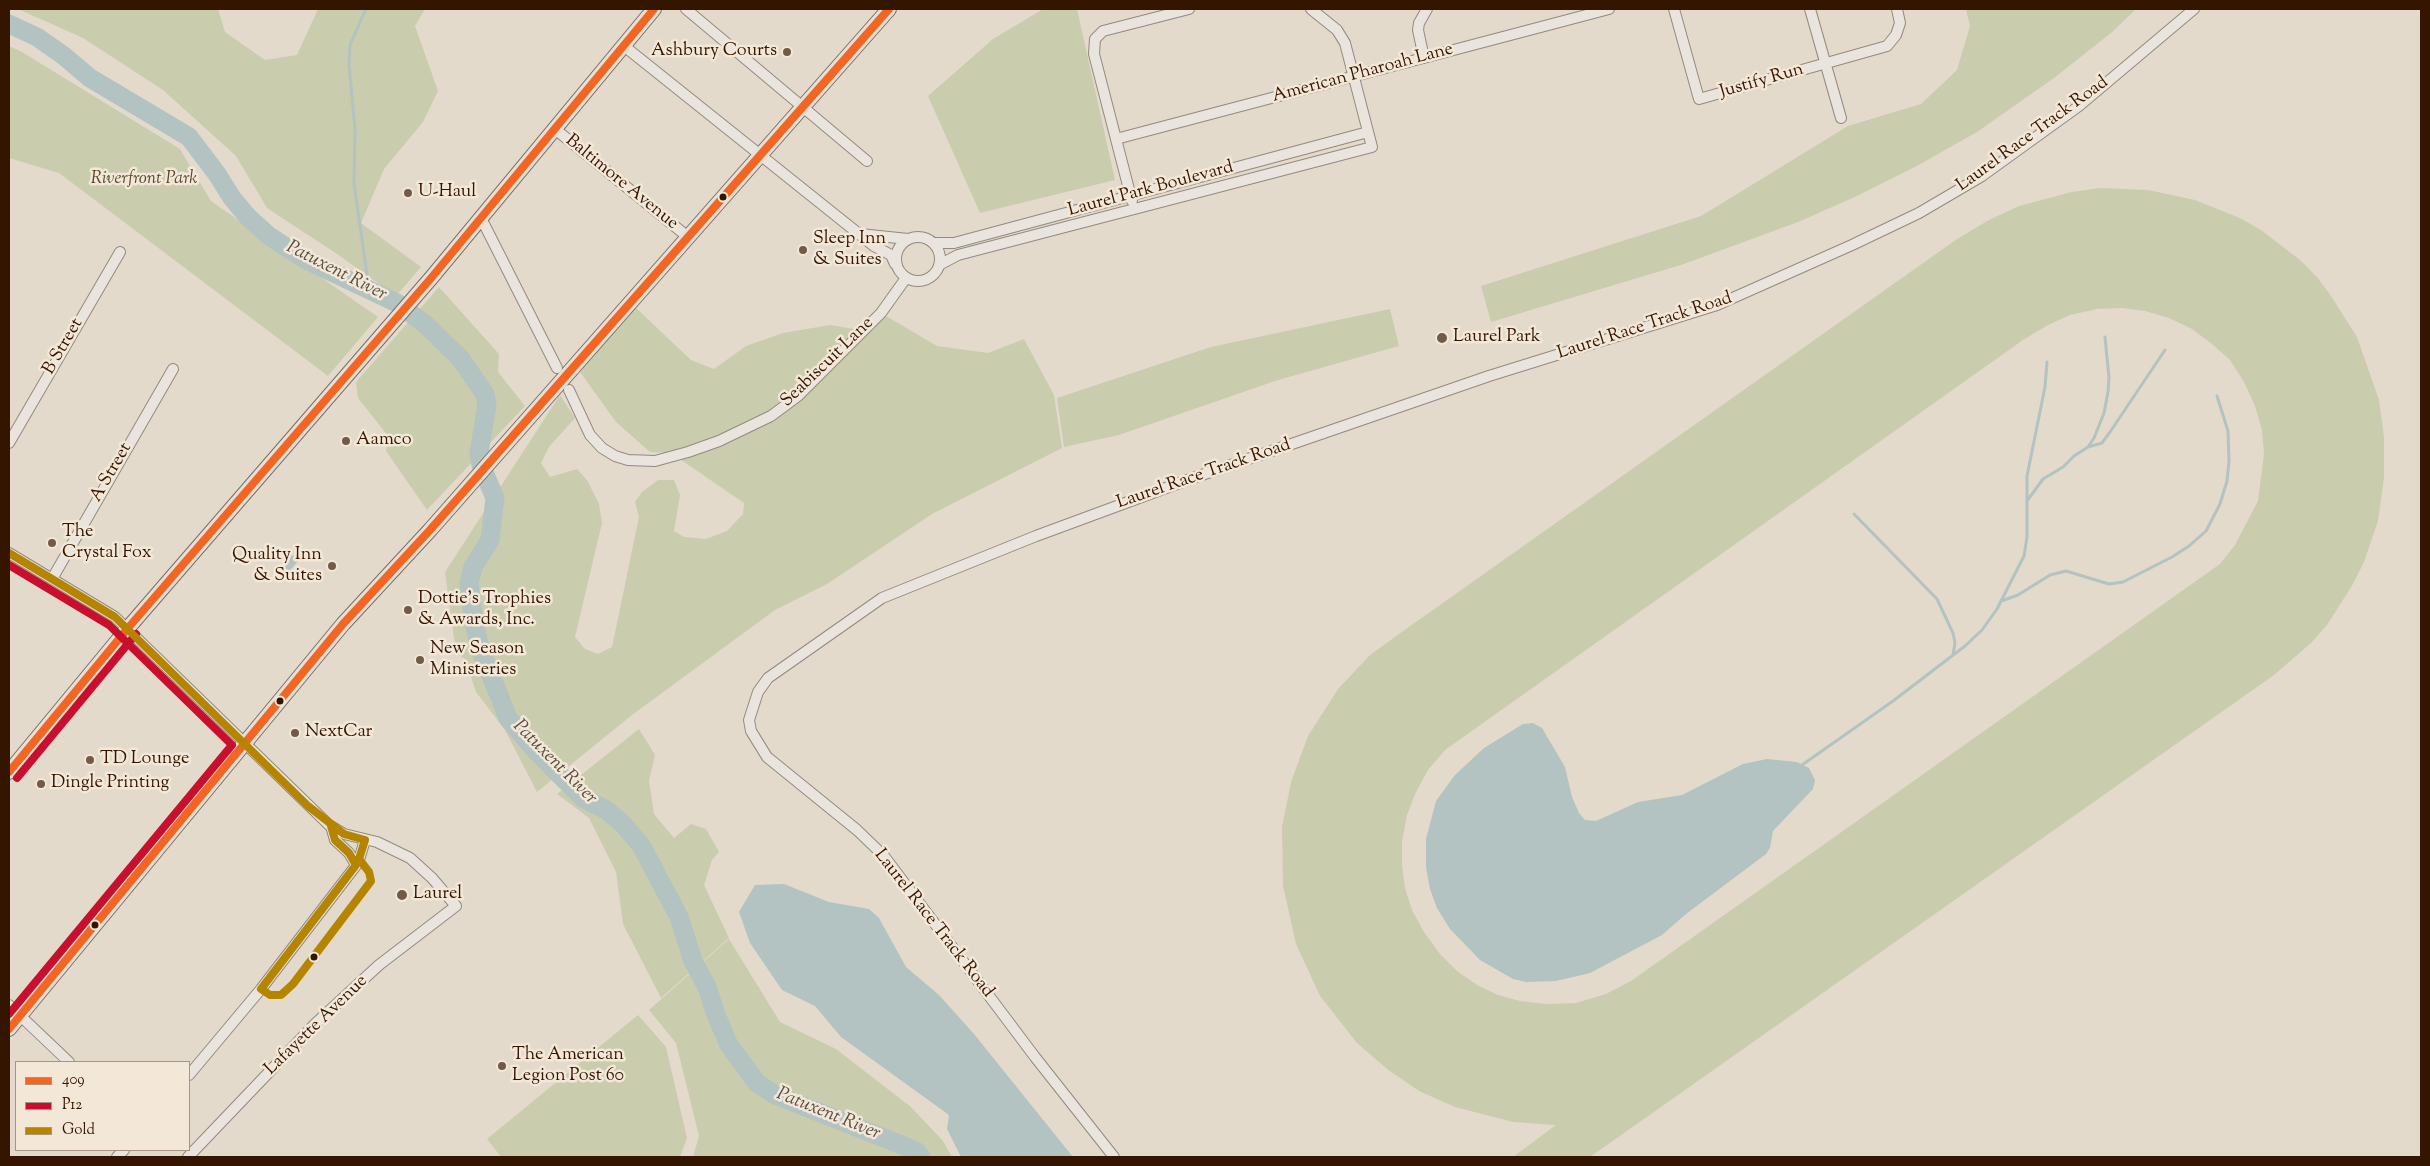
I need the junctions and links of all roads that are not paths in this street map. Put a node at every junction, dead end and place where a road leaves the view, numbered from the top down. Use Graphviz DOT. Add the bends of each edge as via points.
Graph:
graph roads {
  1 [pos="654,9"];
  2 [pos="686,9"];
  3 [pos="889,9"];
  4 [pos="1189,9"];
  5 [pos="1312,9"];
  6 [pos="1427,9"];
  7 [pos="1609,9"];
  8 [pos="1674,9"];
  9 [pos="1810,9"];
  10 [pos="1897,9"];
  11 [pos="2194,9"];
  12 [pos="624,46"];
  13 [pos="1424,58"];
  14 [pos="1825,64"];
  15 [pos="1354,75"];
  16 [pos="803,108"];
  17 [pos="1841,118"];
  18 [pos="555,129"];
  19 [pos="1368,132"];
  20 [pos="1116,139"];
  21 [pos="761,155"];
  22 [pos="867,161"];
  23 [pos="1131,196"];
  24 [pos="1134,209"];
  25 [pos="480,218"];
  26 [pos="860,234"];
  27 [pos="688,237"];
  28 [pos="908,239"];
  29 [pos="933,243"];
  30 [pos="120,252"];
  31 [pos="896,264"];
  32 [pos="939,265"];
  33 [pos="906,278"];
  34 [pos="557,368"];
  35 [pos="173,369"];
  36 [pos="568,390"];
  37 [pos="9,443"];
  38 [pos="11,558"];
  39 [pos="52,579"];
  40 [pos="128,628"];
  41 [pos="246,744"];
  42 [pos="9,772"];
  43 [pos="331,826"];
  44 [pos="365,840"];
  45 [pos="356,865"];
  46 [pos="9,1005"];
  47 [pos="20,1016"];
  48 [pos="9,1029"];
  49 [pos="68,1061"];
  50 [pos="190,1074"];
  51 [pos="190,1156"];
  52 [pos="1114,1157"];
  1 -- 12 [label="main road"];
  2 -- 16 [label="street"];
  3 -- 16 [label="main road"];
  4 -- 20 [label="street" via="1103,31 1095,40 1094,54"];
  5 -- 15 [label="street" via="1342,36"];
  6 -- 13 [label="street" via="1418,30"];
  7 -- 13 [label="street, American Pharoah Lane"];
  8 -- 14 [label="street, Justify Run" via="1699,100"];
  9 -- 14 [label="street"];
  10 -- 14 [label="street, Justify Run" via="1900,23 1887,46"];
  11 -- 52 [label="street, Laurel Race Track Road" via="2079,106 1982,176 1919,213 1836,253 1716,306 1489,376 1036,536 882,598 768,678 758,692 749,720 751,731 766,758 857,830 884,856"];
  12 -- 18 [label="main road"];
  12 -- 21 [label="street"];
  13 -- 15 [label="street, American Pharoah Lane"];
  14 -- 17 [label="street"];
  15 -- 19 [label="street"];
  15 -- 20 [label="street, American Pharoah Lane"];
  16 -- 21 [label="main road"];
  16 -- 22 [label="street"];
  18 -- 25 [label="main road"];
  18 -- 27 [label="street, Baltimore Avenue"];
  19 -- 23 [label="street, Laurel Park Boulevard"];
  19 -- 24 [label="street, Laurel Park Boulevard" via="1372,147"];
  20 -- 23 [label="street"];
  21 -- 26 [label="street"];
  21 -- 27 [label="main road"];
  23 -- 24 [label="street"];
  23 -- 29 [label="street, Laurel Park Boulevard" via="954,243"];
  24 -- 32 [label="street, Laurel Park Boulevard" via="958,255"];
  25 -- 34 [label="street"];
  25 -- 40 [label="main road"];
  26 -- 28 [label="street, Laurel Park Boulevard"];
  26 -- 31 [label="street" via="891,254"];
  27 -- 41 [label="main road" via="343,624"];
  28 -- 29 [label="street, Laurel Park Boulevard" via="922,237"];
  28 -- 31 [label="street" via="897,249"];
  29 -- 32 [label="street" via="938,251"];
  30 -- 37 [label="street, B Street"];
  31 -- 33 [label="street"];
  32 -- 33 [label="street, Laurel Park Boulevard" via="936,272 924,281"];
  33 -- 36 [label="street, Seabiscuit Lane" via="881,313 798,396 771,416 688,452 655,461 615,456 590,435"];
  35 -- 39 [label="street, A Street"];
  38 -- 39 [label="street"];
  39 -- 40 [label="street" via="102,607"];
  40 -- 41 [label="street"];
  40 -- 42 [label="main road"];
  41 -- 43 [label="street"];
  41 -- 47 [label="main road"];
  43 -- 44 [label="street"];
  43 -- 45 [label="street" via="335,840"];
  44 -- 45 [label="street"];
  44 -- 51 [label="street, Lafayette Avenue" via="390,847 410,858 456,906 379,965 315,1024"];
  45 -- 50 [label="street" via="261,989"];
  46 -- 47 [label="street"];
  47 -- 48 [label="main road"];
  47 -- 49 [label="street"];
}
